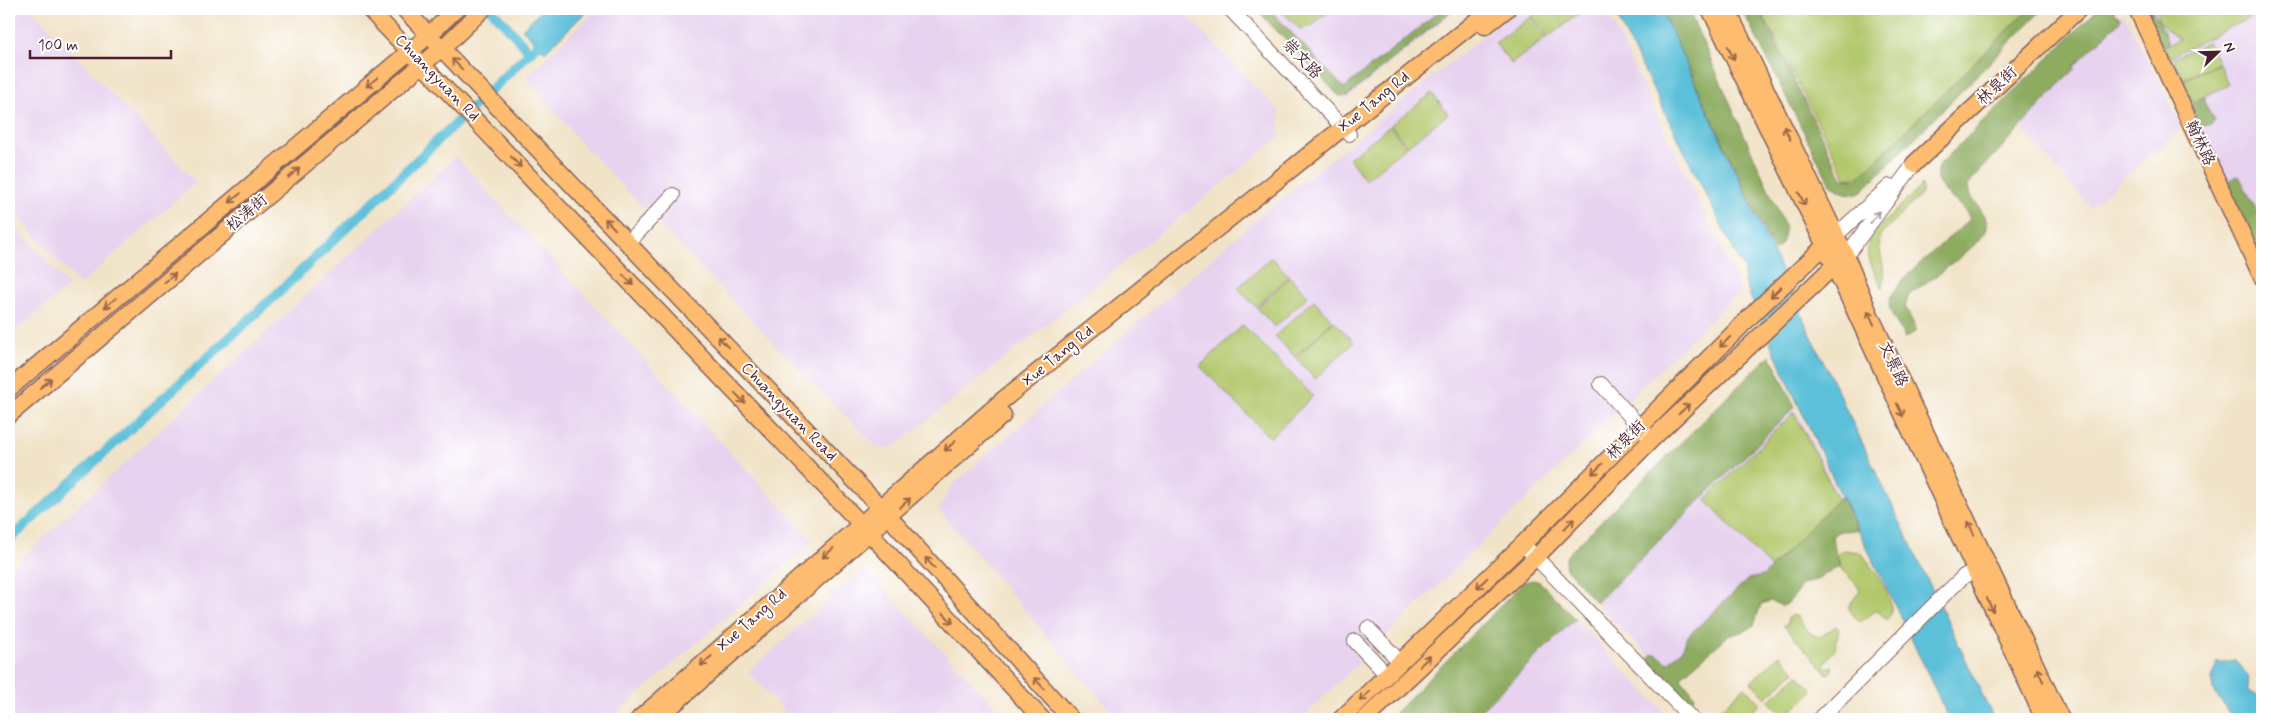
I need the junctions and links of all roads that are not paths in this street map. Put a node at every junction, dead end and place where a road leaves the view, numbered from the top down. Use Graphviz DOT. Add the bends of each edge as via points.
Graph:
graph roads {
  1 [pos="369,9"];
  2 [pos="404,9"];
  3 [pos="456,9"];
  4 [pos="1230,9"];
  5 [pos="1243,9"];
  6 [pos="1491,9"];
  7 [pos="1507,9"];
  8 [pos="1710,9"];
  9 [pos="1728,9"];
  10 [pos="2079,9"];
  11 [pos="2137,9"];
  12 [pos="477,14"];
  13 [pos="429,35"];
  14 [pos="442,48"];
  15 [pos="410,51"];
  16 [pos="422,64"];
  17 [pos="500,109"];
  18 [pos="483,126"];
  19 [pos="1350,128"];
  20 [pos="1914,164"];
  21 [pos="673,195"];
  22 [pos="1830,240"];
  23 [pos="628,243"];
  24 [pos="1840,261"];
  25 [pos="2262,277"];
  26 [pos="1601,384"];
  27 [pos="9,389"];
  28 [pos="9,415"];
  29 [pos="1640,427"];
  30 [pos="1652,439"];
  31 [pos="884,512"];
  32 [pos="865,529"];
  33 [pos="1523,544"];
  34 [pos="1535,558"];
  35 [pos="1974,571"];
  36 [pos="1368,628"];
  37 [pos="1355,641"];
  38 [pos="1400,662"];
  39 [pos="1387,675"];
  40 [pos="639,719"];
  41 [pos="657,719"];
  42 [pos="1042,719"];
  43 [pos="1071,719"];
  44 [pos="1341,719"];
  45 [pos="1365,719"];
  46 [pos="1692,719"];
  47 [pos="1820,719"];
  48 [pos="2044,719"];
  49 [pos="2061,719"];
  1 -- 15 [label="main road, Chuangyuan Rd"];
  2 -- 13 [label="main road, Chuangyuan Rd"];
  3 -- 13 [label="main road, 松涛街"];
  4 -- 19 [label="street, 崇文路"];
  5 -- 19 [label="street, 崇文路"];
  6 -- 19 [label="main road, Xue Tang Rd"];
  7 -- 19 [label="main road, Xue Tang Rd"];
  8 -- 22 [label="main road, 文景路, one-way"];
  22 -- 9 [label="main road, 文景路, one-way"];
  10 -- 20 [label="main road, 林泉街"];
  11 -- 25 [label="main road, 翰林路"];
  12 -- 14 [label="main road, 松涛街"];
  13 -- 14 [label="main road, Chuangyuan Rd"];
  13 -- 15 [label="main road, 松涛街"];
  14 -- 16 [label="main road, 松涛街"];
  17 -- 14 [label="main road, Chuangyuan Rd, one-way"];
  15 -- 16 [label="main road, Chuangyuan Rd"];
  15 -- 27 [label="main road, 松涛街, one-way"];
  16 -- 18 [label="main road, Chuangyuan Rd"];
  28 -- 16 [label="main road, 松涛街, one-way"];
  23 -- 17 [label="main road, Chuangyuan Road, one-way"];
  18 -- 32 [label="main road, Chuangyuan Road, one-way"];
  19 -- 31 [label="main road, Xue Tang Rd" via="1004,399"];
  20 -- 22 [label="street, 林泉街"];
  24 -- 20 [label="street, 林泉街, one-way"];
  21 -- 23 [label="street"];
  22 -- 24 [label="main road, 文景路"];
  22 -- 29 [label="main road, 林泉街, one-way"];
  31 -- 23 [label="main road, Chuangyuan Road, one-way"];
  30 -- 24 [label="main road, 林泉街, one-way"];
  24 -- 35 [label="main road, 文景路, one-way"];
  49 -- 24 [label="main road, 文景路, one-way" via="1869,313"];
  26 -- 29 [label="street"];
  29 -- 30 [label="street"];
  29 -- 33 [label="main road, 林泉街, one-way"];
  34 -- 30 [label="main road, 林泉街, one-way"];
  31 -- 32 [label="main road, Xue Tang Rd"];
  43 -- 31 [label="main road, Chuangyuan Road, one-way"];
  32 -- 40 [label="main road, Xue Tang Rd, one-way"];
  32 -- 41 [label="main road, Xue Tang Rd"];
  32 -- 42 [label="main road, Chuangyuan Road, one-way"];
  33 -- 34 [label="street"];
  33 -- 38 [label="main road, 林泉街, one-way"];
  45 -- 34 [label="main road, 林泉街, one-way"];
  34 -- 46 [label="street"];
  35 -- 47 [label="street" via="1943,596"];
  35 -- 48 [label="main road, 文景路, one-way"];
  36 -- 38 [label="street"];
  37 -- 39 [label="street"];
  38 -- 39 [label="main road, 林泉街"];
  39 -- 44 [label="main road, 林泉街, one-way"];
}
